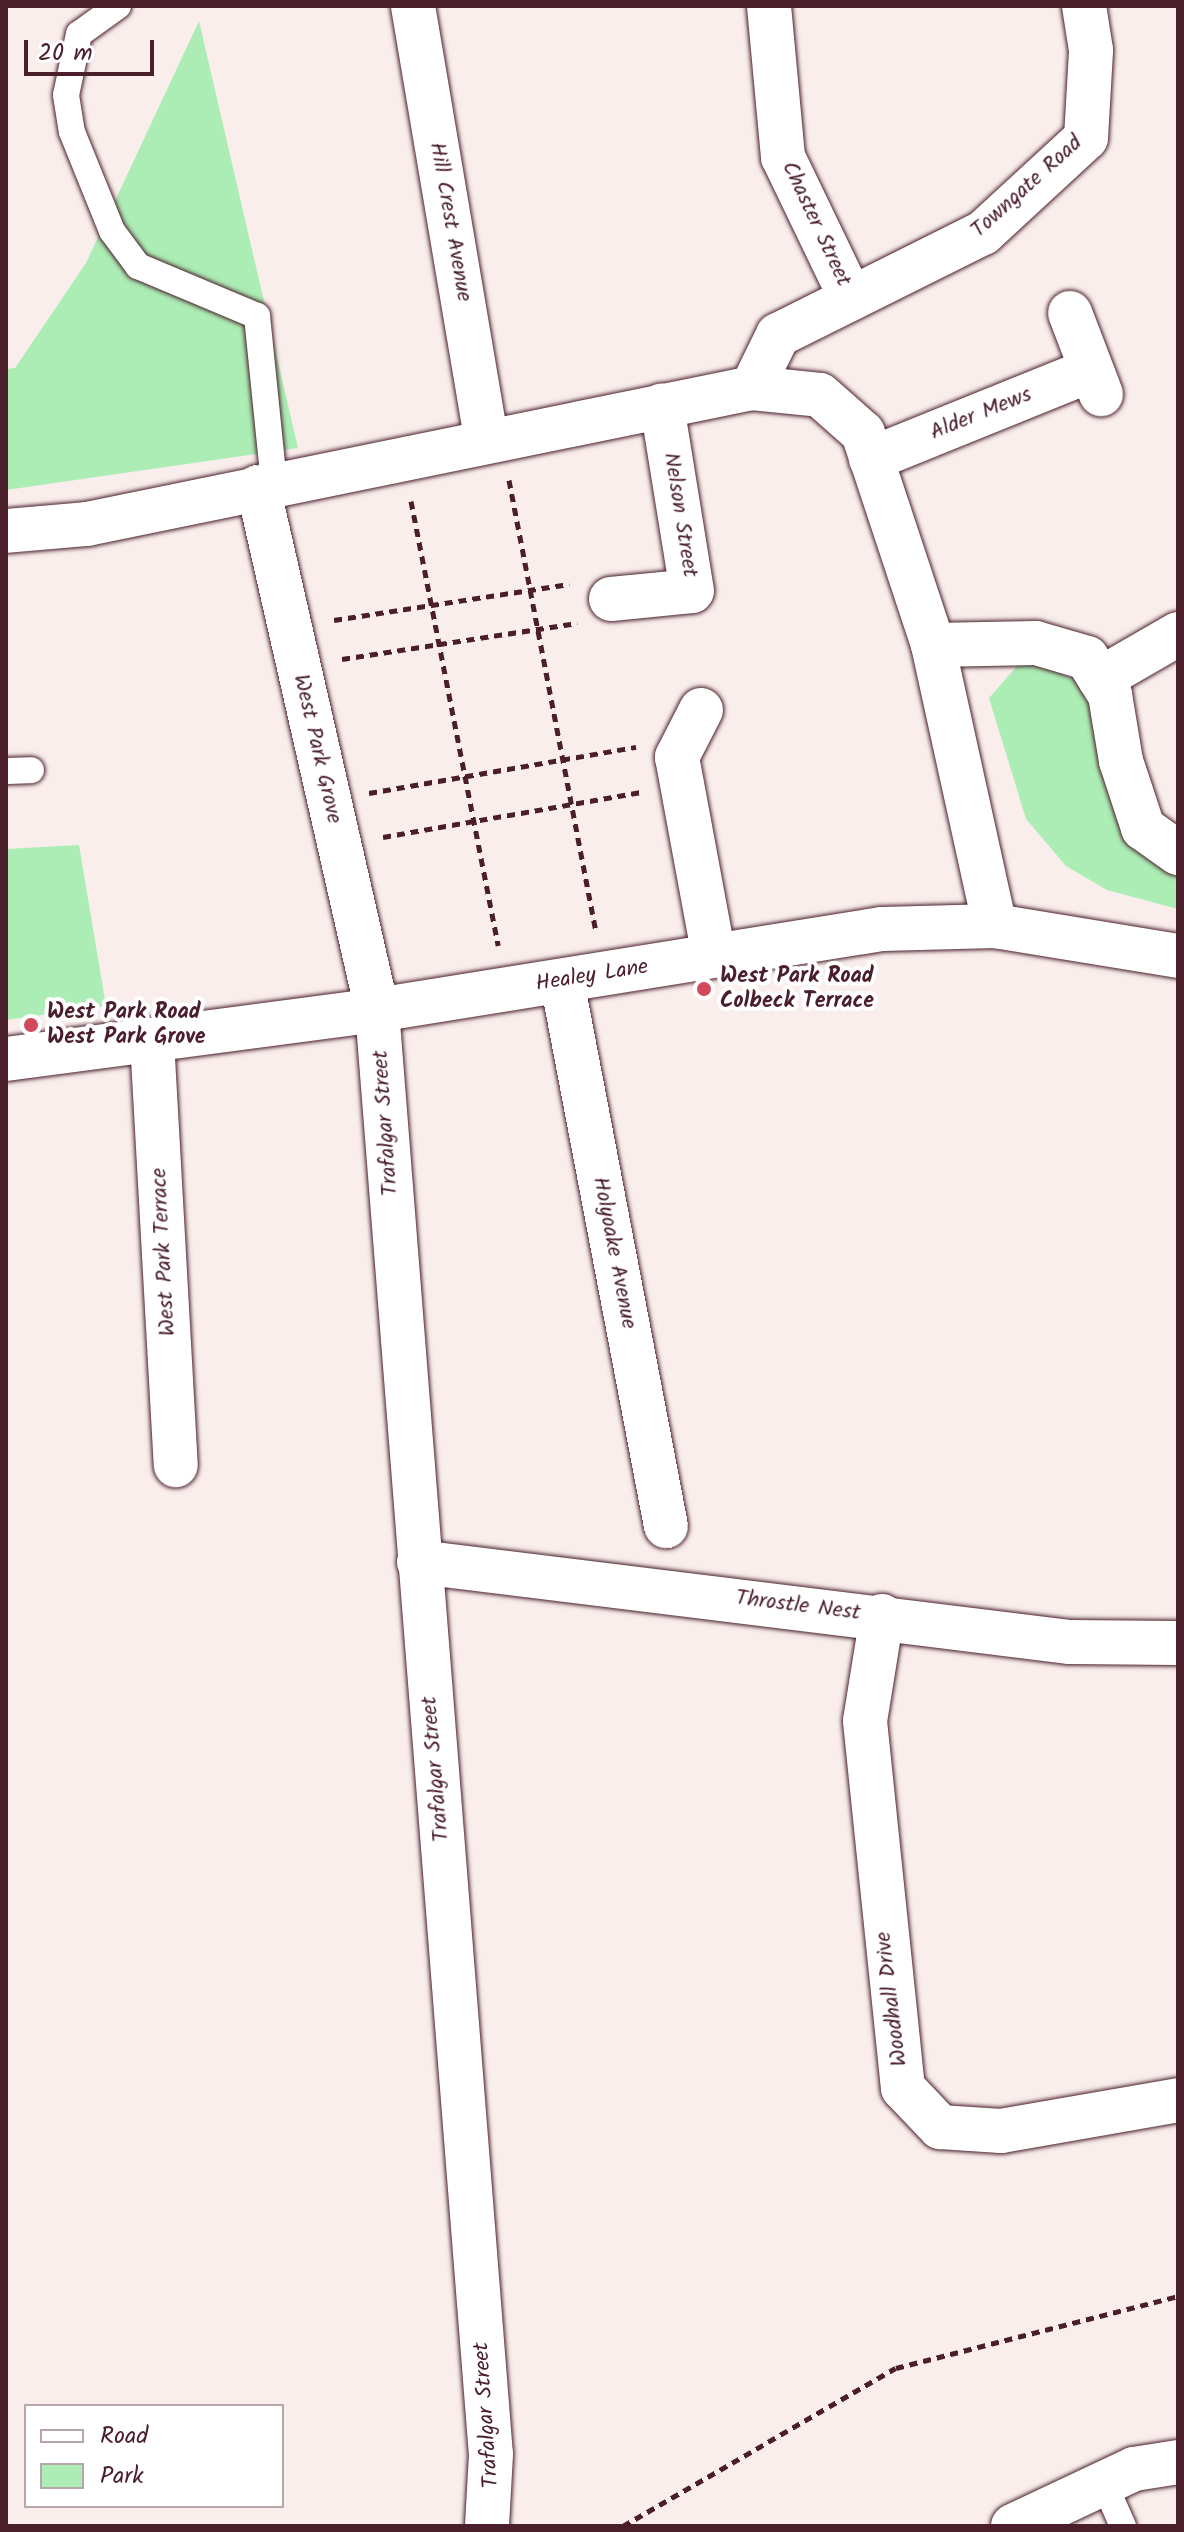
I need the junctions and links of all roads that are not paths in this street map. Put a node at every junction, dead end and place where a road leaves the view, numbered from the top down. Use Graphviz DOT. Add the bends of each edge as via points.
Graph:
graph roads {
  1 [pos="118,6"];
  2 [pos="413,6"];
  3 [pos="769,6"];
  4 [pos="1084,6"];
  5 [pos="851,298"];
  6 [pos="1070,313"];
  7 [pos="752,388"];
  8 [pos="662,405"];
  9 [pos="494,437"];
  10 [pos="871,459"];
  11 [pos="266,486"];
  12 [pos="6,531"];
  13 [pos="611,599"];
  14 [pos="1178,634"];
  15 [pos="933,645"];
  16 [pos="1100,679"];
  17 [pos="701,710"];
  18 [pos="1178,853"];
  19 [pos="995,926"];
  20 [pos="714,956"];
  21 [pos="1178,956"];
  22 [pos="562,981"];
  23 [pos="377,1010"];
  24 [pos="152,1040"];
  25 [pos="6,1059"];
  26 [pos="176,1465"];
  27 [pos="666,1526"];
  28 [pos="419,1562"];
  29 [pos="882,1616"];
  30 [pos="1178,1643"];
  31 [pos="1178,2100"];
  32 [pos="1178,2462"];
  33 [pos="1104,2483"];
  34 [pos="487,2526"];
  35 [pos="1013,2526"];
  36 [pos="1123,2526"];
  1 -- 11 [label="lane" via="79,34 66,95 72,132 112,231 138,266 257,316"];
  2 -- 9 [label="street, Hill Crest Avenue"];
  3 -- 5 [label="street, Chaster Street" via="783,157"];
  4 -- 5 [label="street, Towngate Road" via="1091,50 1086,138 983,233"];
  5 -- 7 [label="street, Towngate Road" via="778,335"];
  6 -- 10 [label="street, Alder Mews" via="1096,382"];
  7 -- 8 [label="street"];
  7 -- 10 [label="street" via="820,395 863,433"];
  8 -- 9 [label="street"];
  8 -- 13 [label="street, Nelson Street" via="692,591"];
  9 -- 11 [label="street"];
  10 -- 15 [label="street"];
  11 -- 12 [label="street" via="87,524"];
  11 -- 23 [label="street, West Park Grove" via="294,646"];
  14 -- 16 [label="street"];
  15 -- 16 [label="street" via="1036,643 1087,658"];
  15 -- 19 [label="street"];
  16 -- 18 [label="street" via="1143,828"];
  17 -- 20 [label="street" via="679,771"];
  19 -- 20 [label="street, Healey Lane" via="882,929"];
  19 -- 21 [label="street, Healey Lane"];
  20 -- 22 [label="street, Healey Lane"];
  22 -- 23 [label="street, Healey Lane"];
  22 -- 27 [label="street, Holyoake Avenue"];
  23 -- 24 [label="street, Healey Lane"];
  23 -- 28 [label="street, Trafalgar Street"];
  24 -- 25 [label="street, Healey Lane"];
  24 -- 26 [label="street, West Park Terrace"];
  28 -- 29 [label="street, Throstle Nest"];
  28 -- 34 [label="street, Trafalgar Street" via="491,2454"];
  29 -- 30 [label="street, Throstle Nest" via="1070,1642"];
  29 -- 31 [label="street, Woodhall Drive" via="865,1721 903,2088 940,2127 1001,2131"];
  32 -- 33 [label="street"];
  33 -- 35 [label="street"];
  33 -- 36 [label="lane"];
}
